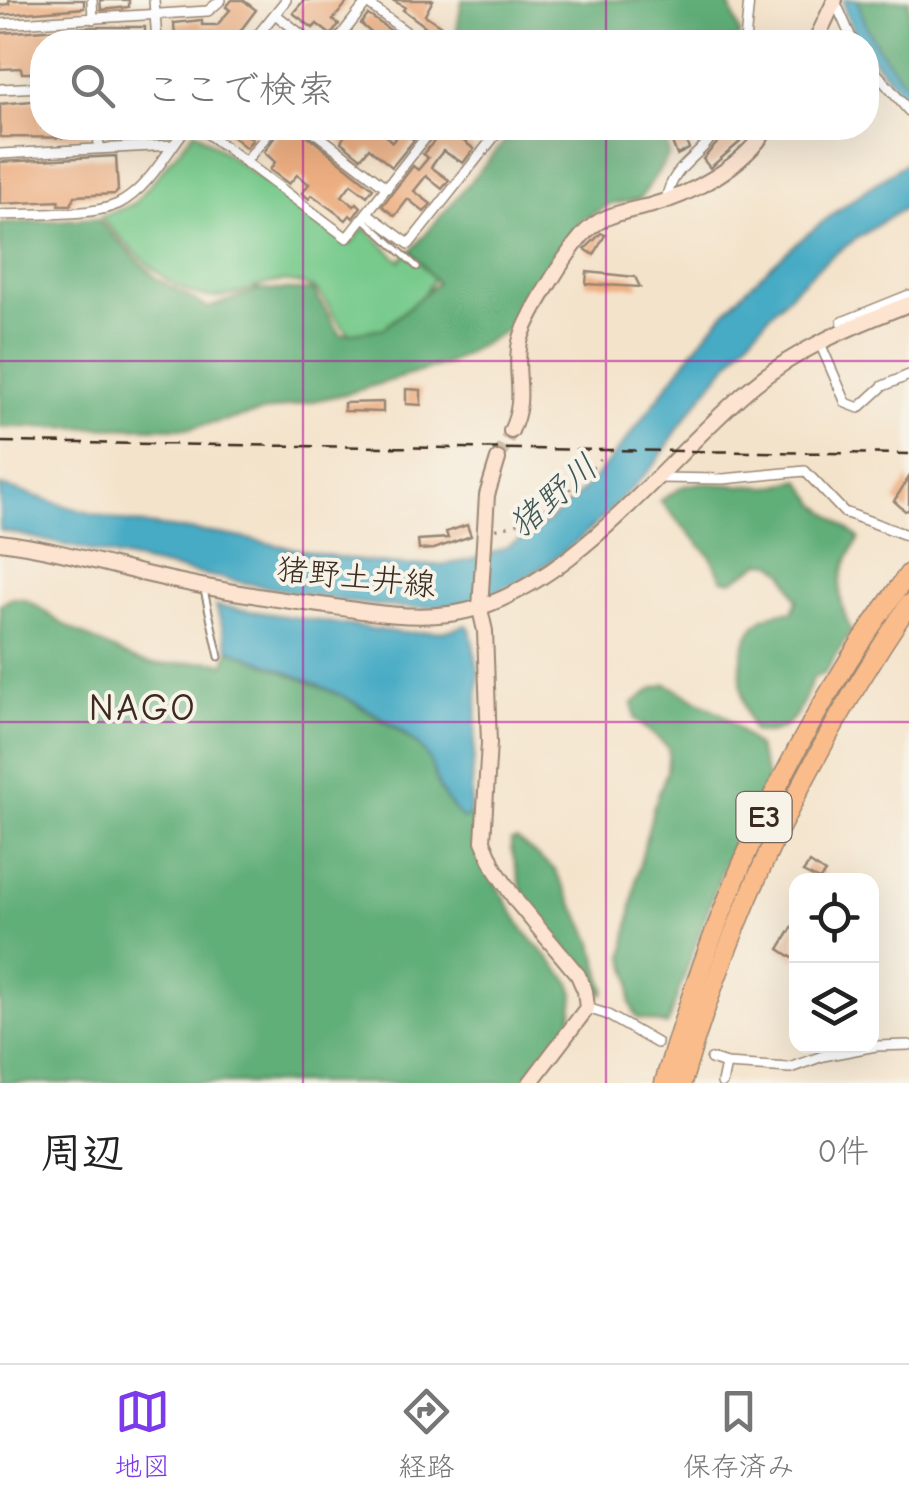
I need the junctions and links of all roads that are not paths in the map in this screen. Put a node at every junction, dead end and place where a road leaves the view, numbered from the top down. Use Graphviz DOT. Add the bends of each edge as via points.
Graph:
graph roads {
  1 [pos="92,0"];
  2 [pos="154,0"];
  3 [pos="222,0"];
  4 [pos="286,0"];
  5 [pos="749,0"];
  6 [pos="368,1"];
  7 [pos="835,1"];
  8 [pos="275,14"];
  9 [pos="154,17"];
  10 [pos="93,20"];
  11 [pos="0,24"];
  12 [pos="156,30"];
  13 [pos="262,30"];
  14 [pos="296,30"];
  15 [pos="345,30"];
  16 [pos="405,30"];
  17 [pos="746,30"];
  18 [pos="820,30"];
  19 [pos="848,30"];
  20 [pos="879,76"];
  21 [pos="30,88"];
  22 [pos="0,89"];
  23 [pos="909,111"];
  24 [pos="99,140"];
  25 [pos="176,140"];
  26 [pos="216,140"];
  27 [pos="262,140"];
  28 [pos="325,140"];
  29 [pos="420,140"];
  30 [pos="491,140"];
  31 [pos="711,140"];
  32 [pos="758,140"];
  33 [pos="172,144"];
  34 [pos="99,148"];
  35 [pos="0,154"];
  36 [pos="245,162"];
  37 [pos="387,188"];
  38 [pos="666,200"];
  39 [pos="0,215"];
  40 [pos="365,216"];
  41 [pos="416,267"];
  42 [pos="909,294"];
  43 [pos="909,304"];
  44 [pos="842,322"];
  45 [pos="819,341"];
  46 [pos="909,374"];
  47 [pos="510,432"];
  48 [pos="498,459"];
  49 [pos="654,478"];
  50 [pos="909,536"];
  51 [pos="0,542"];
  52 [pos="909,572"];
  53 [pos="204,586"];
  54 [pos="481,602"];
  55 [pos="909,604"];
  56 [pos="219,657"];
  57 [pos="587,1008"];
  58 [pos="657,1043"];
  59 [pos="909,1045"];
  60 [pos="712,1059"];
  61 [pos="726,1064"];
  62 [pos="530,1083"];
  63 [pos="664,1083"];
  64 [pos="682,1083"];
  65 [pos="722,1083"];
  1 -- 10 [label="street"];
  2 -- 9 [label="street"];
  3 -- 9 [label="street" via="208,12"];
  4 -- 8 [label="street"];
  5 -- 17 [label="street"];
  6 -- 15 [label="street"];
  6 -- 16 [label="street"];
  7 -- 18 [label="street"];
  7 -- 19 [label="street"];
  8 -- 13 [label="street"];
  8 -- 14 [label="street"];
  9 -- 10 [label="street"];
  9 -- 12 [label="street"];
  10 -- 11 [label="street"];
  20 -- 23 [label="street"];
  21 -- 22 [label="street"];
  24 -- 34 [label="street"];
  25 -- 33 [label="street"];
  26 -- 36 [label="street"];
  27 -- 36 [label="street"];
  28 -- 37 [label="street"];
  29 -- 37 [label="street"];
  30 -- 40 [label="street" via="409,244"];
  31 -- 38 [label="street" via="679,167"];
  32 -- 38 [label="street" via="720,174"];
  33 -- 34 [label="street"];
  33 -- 39 [label="street" via="118,204"];
  34 -- 35 [label="street"];
  36 -- 40 [label="street" via="347,238"];
  37 -- 40 [label="street"];
  38 -- 47 [label="street" via="609,215 581,237 524,329 521,408"];
  40 -- 41 [label="lane"];
  42 -- 44 [label="street"];
  43 -- 45 [label="street, 猪野土井線"];
  45 -- 46 [label="street" via="853,407"];
  45 -- 49 [label="street, 猪野土井線" via="747,390"];
  48 -- 54 [label="street" via="487,495"];
  49 -- 50 [label="street" via="805,472 844,512"];
  49 -- 54 [label="street, 猪野土井線" via="555,568 516,592"];
  51 -- 53 [label="street, 猪野土井線"];
  52 -- 63 [label="highway, E3" via="844,668 751,844 717,922"];
  53 -- 54 [label="street, 猪野土井線" via="406,615 446,614"];
  53 -- 56 [label="lane"];
  54 -- 57 [label="street" via="490,743 483,841 517,902 578,975"];
  55 -- 64 [label="highway, E3" via="820,745 775,834 734,928"];
  57 -- 58 [label="street"];
  57 -- 62 [label="street"];
  59 -- 61 [label="street" via="823,1056 790,1068"];
  60 -- 61 [label="street"];
  61 -- 65 [label="street"];
}
